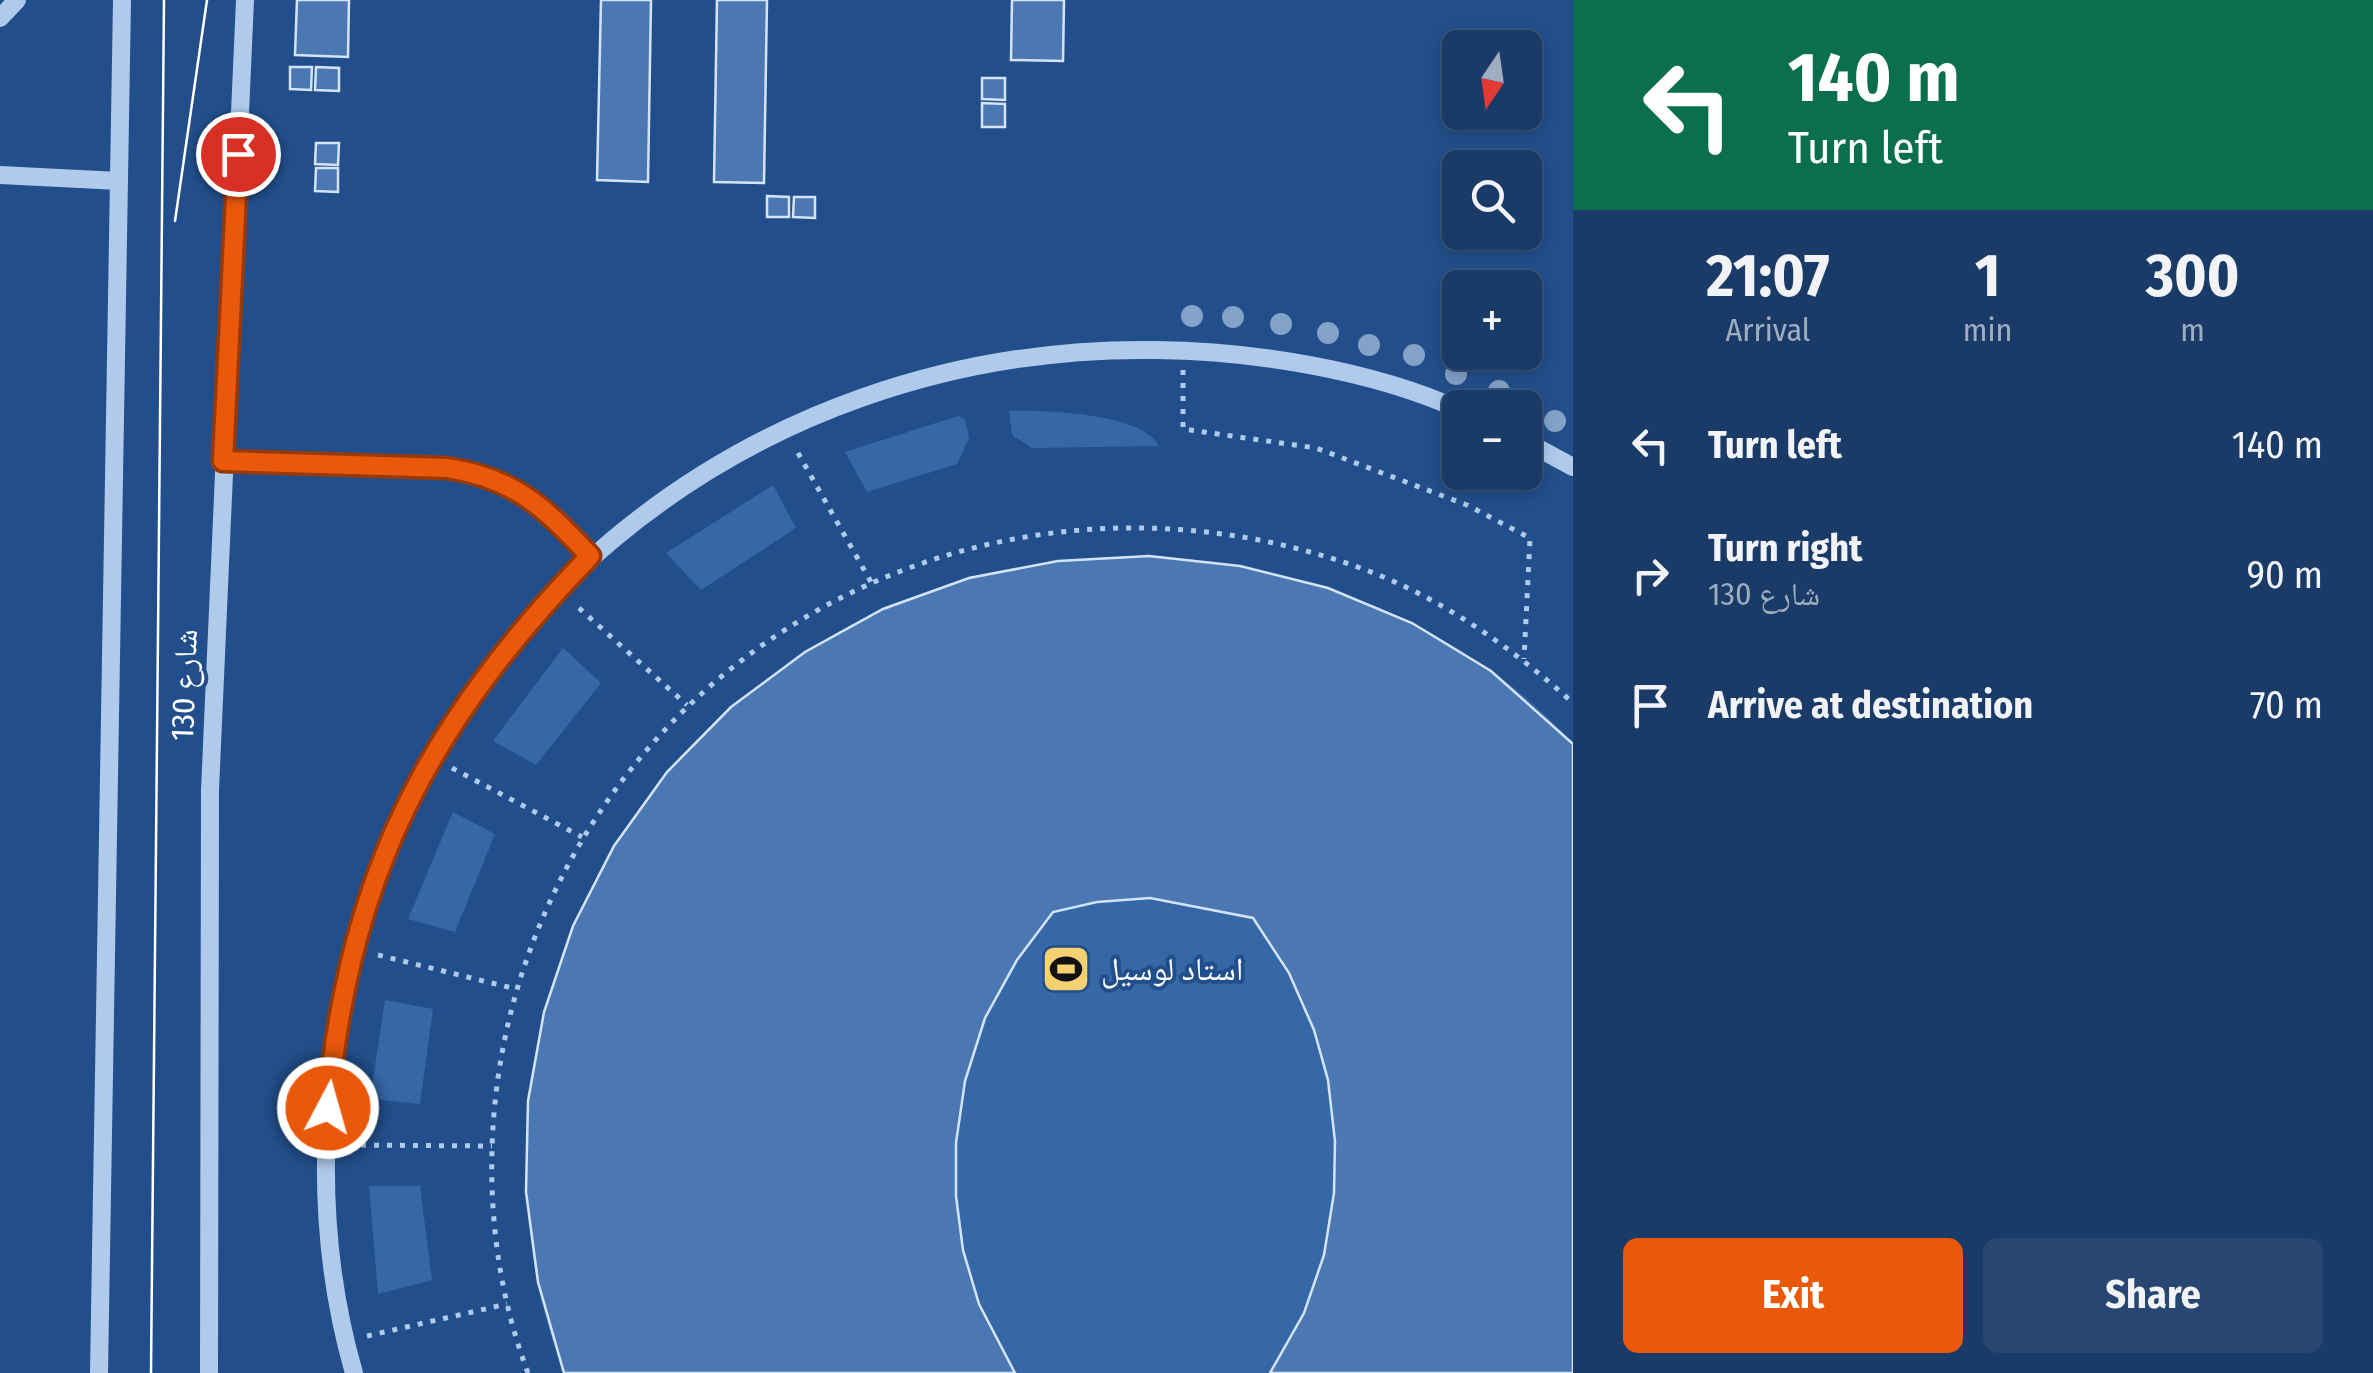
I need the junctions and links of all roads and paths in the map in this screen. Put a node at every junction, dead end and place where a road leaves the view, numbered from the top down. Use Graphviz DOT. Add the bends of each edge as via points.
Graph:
graph roads {
  1 [pos="18,0"];
  2 [pos="122,0"];
  3 [pos="245,0"];
  4 [pos="0,18"];
  5 [pos="0,174"];
  6 [pos="119,181"];
  7 [pos="1182,350"];
  8 [pos="1442,404"];
  9 [pos="1542,450"];
  10 [pos="223,461"];
  11 [pos="1573,467"];
  12 [pos="809,472"];
  13 [pos="590,556"];
  14 [pos="871,582"];
  15 [pos="586,615"];
  16 [pos="1524,659"];
  17 [pos="1573,703"];
  18 [pos="687,705"];
  19 [pos="465,774"];
  20 [pos="582,838"];
  21 [pos="390,958"];
  22 [pos="516,989"];
  23 [pos="366,1146"];
  24 [pos="492,1146"];
  25 [pos="508,1304"];
  26 [pos="384,1332"];
  27 [pos="99,1373"];
  28 [pos="209,1373"];
  29 [pos="354,1373"];
  30 [pos="528,1373"];
  1 -- 4 [label="street"];
  2 -- 6 [label="street"];
  3 -- 10 [label="street, شارع 130"];
  5 -- 6 [label="street"];
  6 -- 27 [label="street"];
  7 -- 8 [label="street" via="1339,372"];
  7 -- 13 [label="street" via="1020,357 884,388 784,428 698,477"];
  7 -- 16 [label="path" via="1183,430 1316,448 1468,505 1530,538"];
  9 -- 11 [label="street"];
  10 -- 13 [label="street" via="482,473 541,506"];
  10 -- 28 [label="street, شارع 130" via="210,790"];
  12 -- 14 [label="path"];
  13 -- 29 [label="street" via="464,703 404,804 376,874 341,1006 325,1144 332,1282"];
  14 -- 16 [label="path" via="963,548 1060,530 1158,527 1256,538 1351,564 1441,605"];
  14 -- 18 [label="path" via="743,656"];
  15 -- 18 [label="path"];
  16 -- 17 [label="path"];
  18 -- 20 [label="path" via="648,746"];
  19 -- 20 [label="path"];
  20 -- 22 [label="path" via="544,911"];
  21 -- 22 [label="path"];
  22 -- 24 [label="path"];
  23 -- 24 [label="path"];
  24 -- 25 [label="path" via="495,1226"];
  25 -- 26 [label="path"];
  25 -- 30 [label="path"];
}
